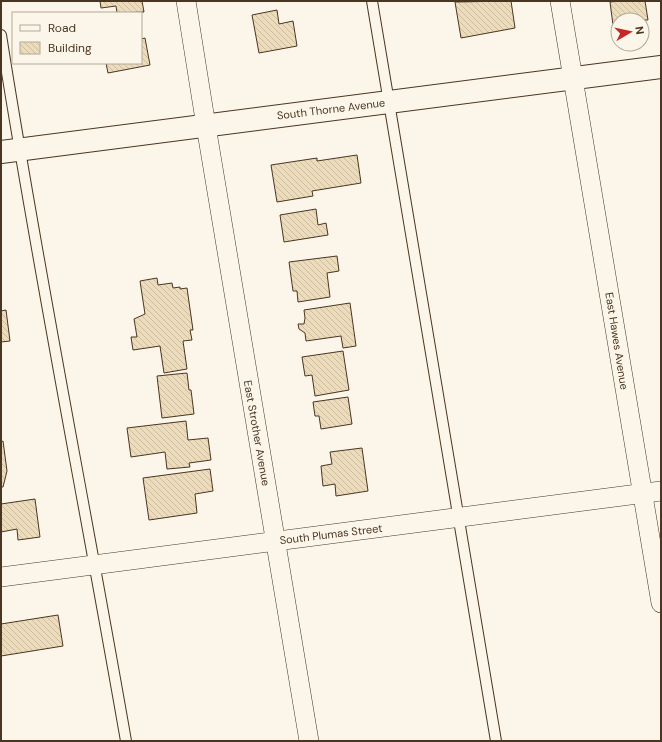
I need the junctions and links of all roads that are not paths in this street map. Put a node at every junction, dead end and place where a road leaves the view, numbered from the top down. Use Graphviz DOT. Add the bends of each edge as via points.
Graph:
graph roads {
  1 [pos="186,1"];
  2 [pos="372,1"];
  3 [pos="560,1"];
  4 [pos="1,35"];
  5 [pos="661,67"];
  6 [pos="574,79"];
  7 [pos="389,102"];
  8 [pos="206,126"];
  9 [pos="10,151"];
  10 [pos="652,492"];
  11 [pos="458,518"];
  12 [pos="276,542"];
  13 [pos="95,565"];
  14 [pos="1,577"];
  15 [pos="661,603"];
  16 [pos="126,741"];
  17 [pos="309,741"];
  18 [pos="496,741"];
  1 -- 8 [label="street, East Strother Avenue"];
  2 -- 7 [label="lane"];
  3 -- 6 [label="street, East Hawes Avenue"];
  4 -- 9 [label="lane"];
  5 -- 6 [label="main road, South Thorne Avenue"];
  6 -- 7 [label="main road, South Thorne Avenue"];
  6 -- 10 [label="street, East Hawes Avenue"];
  7 -- 8 [label="main road, South Thorne Avenue"];
  7 -- 11 [label="lane"];
  8 -- 9 [label="main road, South Thorne Avenue"];
  8 -- 12 [label="street, East Strother Avenue"];
  9 -- 13 [label="lane"];
  10 -- 11 [label="street, South Plumas Street"];
  10 -- 15 [label="street, East Hawes Avenue"];
  11 -- 12 [label="street, South Plumas Street"];
  11 -- 18 [label="lane"];
  12 -- 13 [label="street, South Plumas Street"];
  12 -- 17 [label="street, East Strother Avenue"];
  13 -- 14 [label="street, South Plumas Street"];
  13 -- 16 [label="lane"];
}
